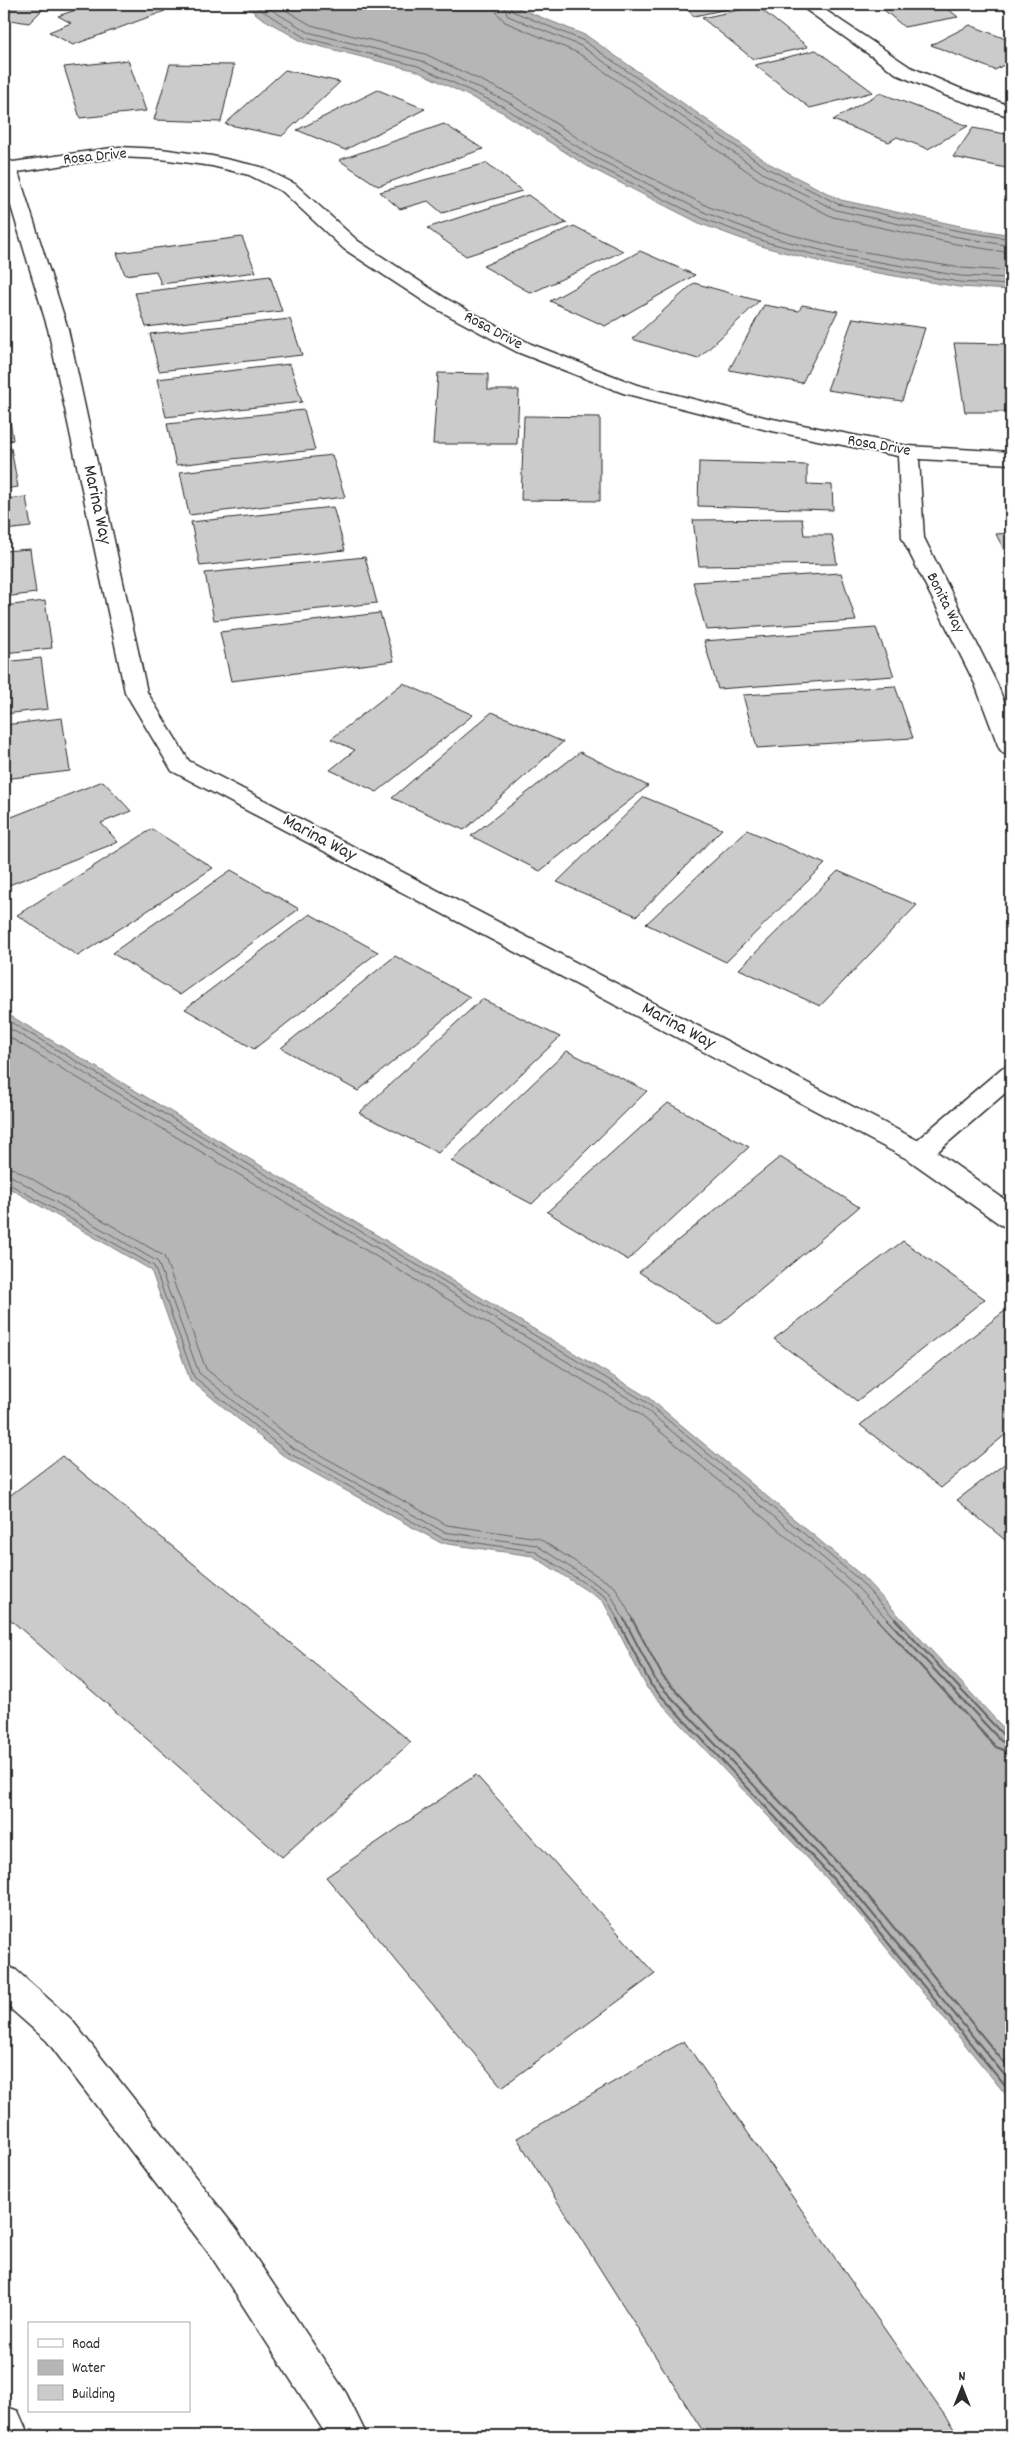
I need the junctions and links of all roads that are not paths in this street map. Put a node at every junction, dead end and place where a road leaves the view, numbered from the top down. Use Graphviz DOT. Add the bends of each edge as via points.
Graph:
graph roads {
  1 [pos="806,4"];
  2 [pos="1009,111"];
  3 [pos="6,165"];
  4 [pos="908,452"];
  5 [pos="1011,458"];
  6 [pos="1011,748"];
  7 [pos="1011,1074"];
  8 [pos="918,1153"];
  9 [pos="1011,1218"];
  10 [pos="4,1981"];
  11 [pos="4,2425"];
  12 [pos="10,2436"];
  13 [pos="348,2436"];
  1 -- 2 [label="street" via="904,71 952,92"];
  3 -- 4 [label="street, Rosa Drive" via="119,152 162,154 255,171 289,188 351,245 438,302 524,348 630,389 767,424"];
  3 -- 8 [label="street, Marina Way" via="58,329 136,692 180,766"];
  4 -- 5 [label="street, Rosa Drive"];
  4 -- 6 [label="street, Bonita Way" via="913,538 986,684"];
  7 -- 8 [label="street"];
  8 -- 9 [label="street, Marina Way"];
  10 -- 13 [label="street" via="59,2030 224,2243"];
  11 -- 12 [label="street"];
}
